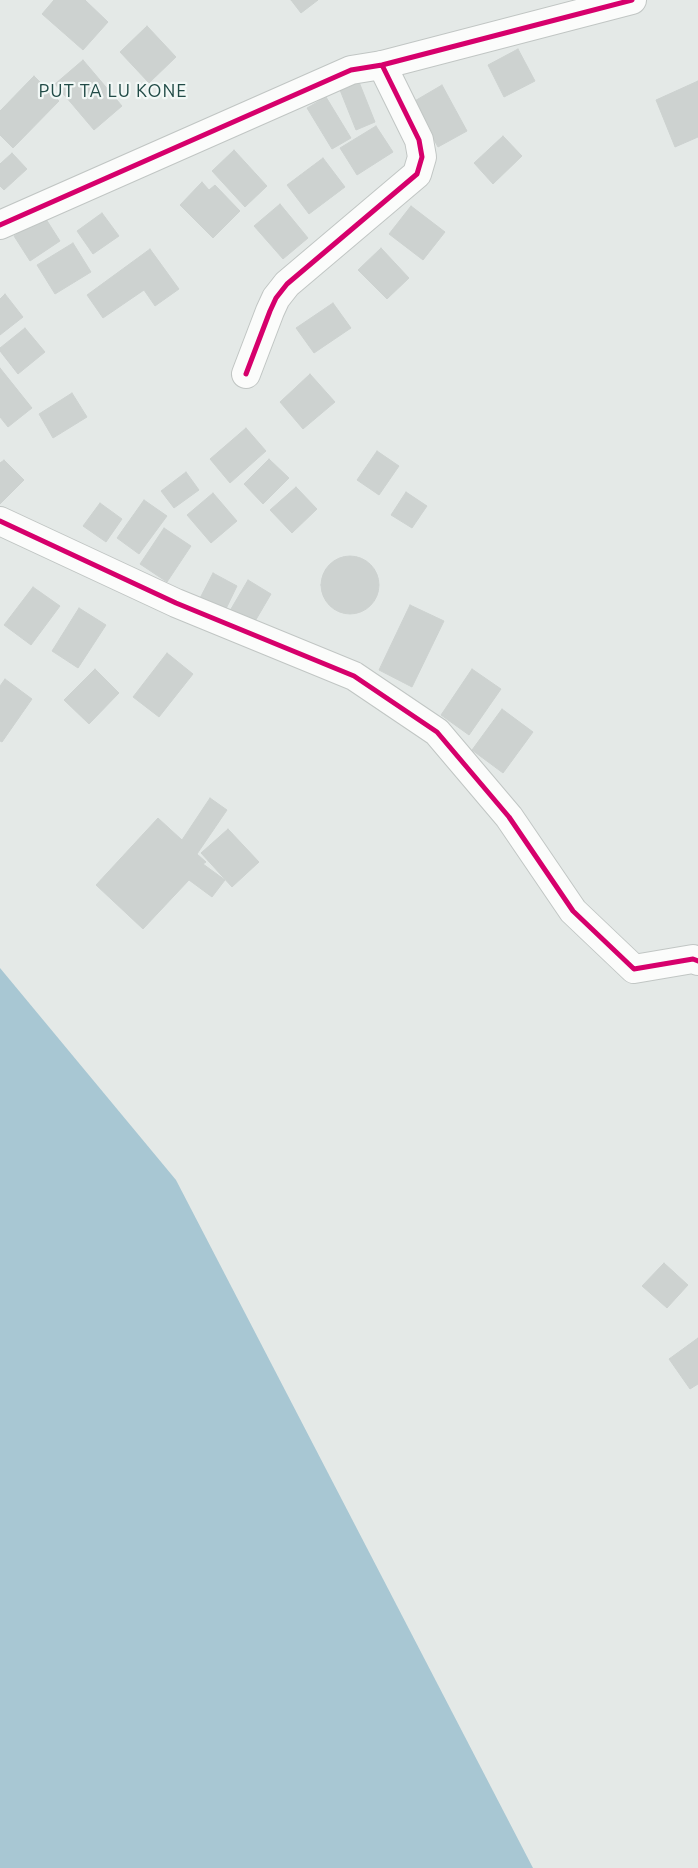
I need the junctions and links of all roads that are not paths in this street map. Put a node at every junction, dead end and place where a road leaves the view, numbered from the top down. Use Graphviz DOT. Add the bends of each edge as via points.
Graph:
graph roads {
  1 [pos="632,0"];
  2 [pos="382,65"];
  3 [pos="0,224"];
  4 [pos="246,374"];
  5 [pos="0,521"];
  6 [pos="698,961"];
  1 -- 2 [label="street"];
  2 -- 3 [label="street" via="351,70"];
  2 -- 4 [label="street" via="419,140 422,157 417,174 287,284 270,311"];
  5 -- 6 [label="street" via="176,603 354,676 437,732 509,817 573,911 634,969 693,959"];
}
